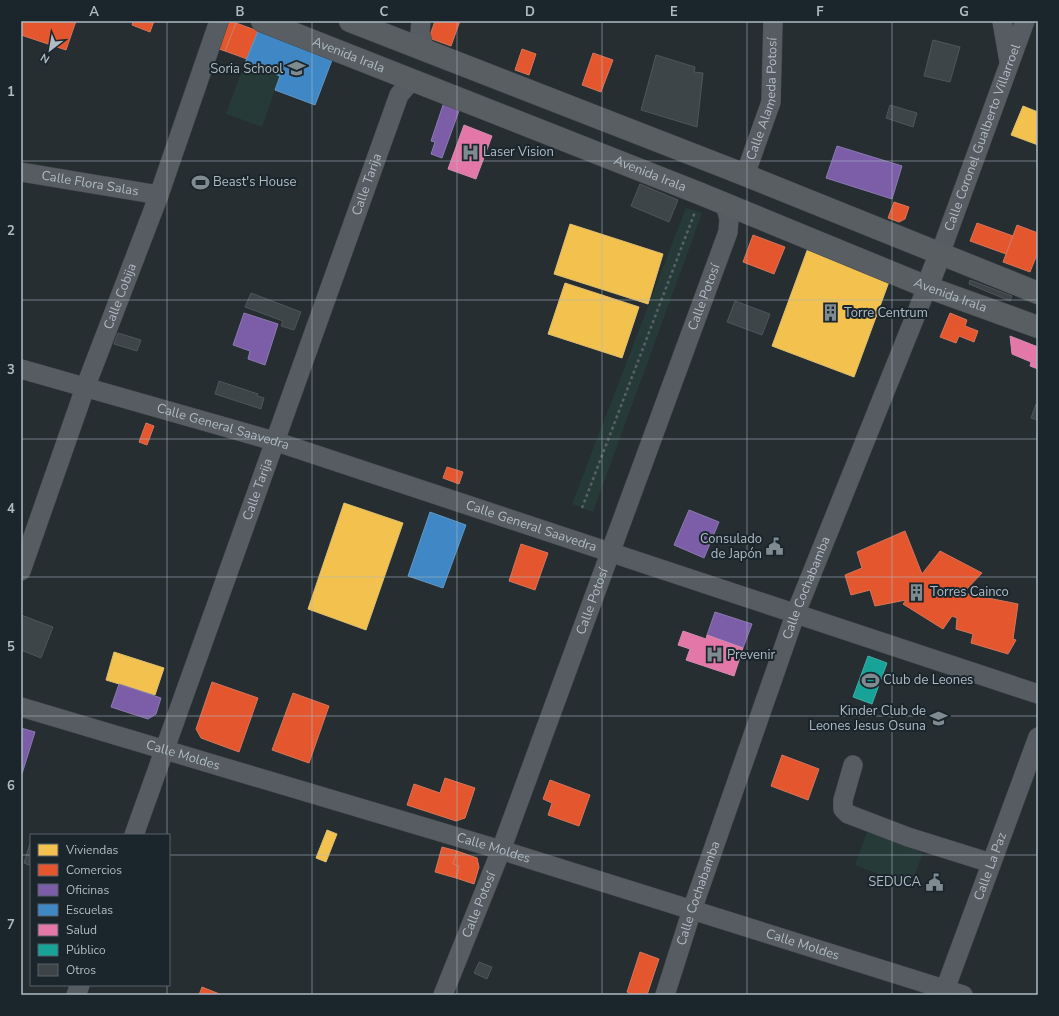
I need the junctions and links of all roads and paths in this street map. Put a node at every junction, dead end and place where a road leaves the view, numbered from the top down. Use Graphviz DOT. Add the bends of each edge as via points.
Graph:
graph roads {
  1 [pos="219,21"];
  2 [pos="262,21"];
  3 [pos="350,21"];
  4 [pos="421,21"];
  5 [pos="773,21"];
  6 [pos="1002,21"];
  7 [pos="1025,21"];
  8 [pos="425,51"];
  9 [pos="1010,62"];
  10 [pos="412,81"];
  11 [pos="21,172"];
  12 [pos="745,175"];
  13 [pos="701,194"];
  14 [pos="159,195"];
  15 [pos="725,204"];
  16 [pos="940,254"];
  17 [pos="927,287"];
  18 [pos="1038,293"];
  19 [pos="1038,327"];
  20 [pos="21,369"];
  21 [pos="85,388"];
  22 [pos="274,441"];
  23 [pos="582,508"];
  24 [pos="611,553"];
  25 [pos="21,571"];
  26 [pos="795,615"];
  27 [pos="1038,694"];
  28 [pos="21,707"];
  29 [pos="1038,737"];
  30 [pos="165,749"];
  31 [pos="853,765"];
  32 [pos="134,834"];
  33 [pos="501,850"];
  34 [pos="991,863"];
  35 [pos="692,910"];
  36 [pos="944,992"];
  37 [pos="443,995"];
  38 [pos="665,995"];
  39 [pos="963,995"];
  1 -- 14 [label="street, Calle Cobija"];
  2 -- 10 [label="main road, Avenida Irala"];
  3 -- 8 [label="main road"];
  4 -- 8 [label="street" via="420,32"];
  5 -- 12 [label="street, Calle Alameda Potosí" via="771,102"];
  6 -- 9 [label="street"];
  7 -- 9 [label="street, Calle Coronel Gualberto Villarroel"];
  8 -- 12 [label="main road"];
  9 -- 16 [label="street, Calle Coronel Gualberto Villarroel"];
  10 -- 13 [label="main road, Avenida Irala"];
  10 -- 22 [label="street, Calle Tarija" via="399,95"];
  11 -- 14 [label="street, Calle Flora Salas"];
  12 -- 16 [label="main road"];
  13 -- 15 [label="main road, Avenida Irala"];
  13 -- 23 [label="path"];
  14 -- 21 [label="street, Calle Cobija"];
  15 -- 17 [label="main road, Avenida Irala"];
  15 -- 24 [label="street, Calle Potosí" via="729,219 728,232"];
  16 -- 17 [label="main road, Calle Cochabamba"];
  16 -- 18 [label="main road"];
  17 -- 19 [label="main road, Avenida Irala"];
  17 -- 26 [label="street, Calle Cochabamba"];
  20 -- 21 [label="street, Calle General Saavedra"];
  21 -- 22 [label="street, Calle General Saavedra"];
  21 -- 25 [label="street, Calle Cobija"];
  22 -- 24 [label="street, Calle General Saavedra"];
  22 -- 30 [label="street, Calle Tarija"];
  24 -- 26 [label="street, Calle General Saavedra"];
  24 -- 33 [label="street, Calle Potosí"];
  26 -- 27 [label="street, Calle General Saavedra"];
  26 -- 35 [label="street, Calle Cochabamba"];
  28 -- 30 [label="street, Calle Moldes"];
  29 -- 34 [label="street, Calle La Paz"];
  30 -- 32 [label="street, Calle Tarija"];
  30 -- 33 [label="street, Calle Moldes"];
  31 -- 34 [label="street" via="843,800 843,809 848,814 908,837"];
  33 -- 35 [label="street, Calle Moldes"];
  33 -- 37 [label="street, Calle Potosí"];
  34 -- 36 [label="street, Calle La Paz"];
  35 -- 36 [label="street, Calle Moldes"];
  35 -- 38 [label="street, Calle Cochabamba"];
  36 -- 39 [label="street, Calle Moldes"];
}
